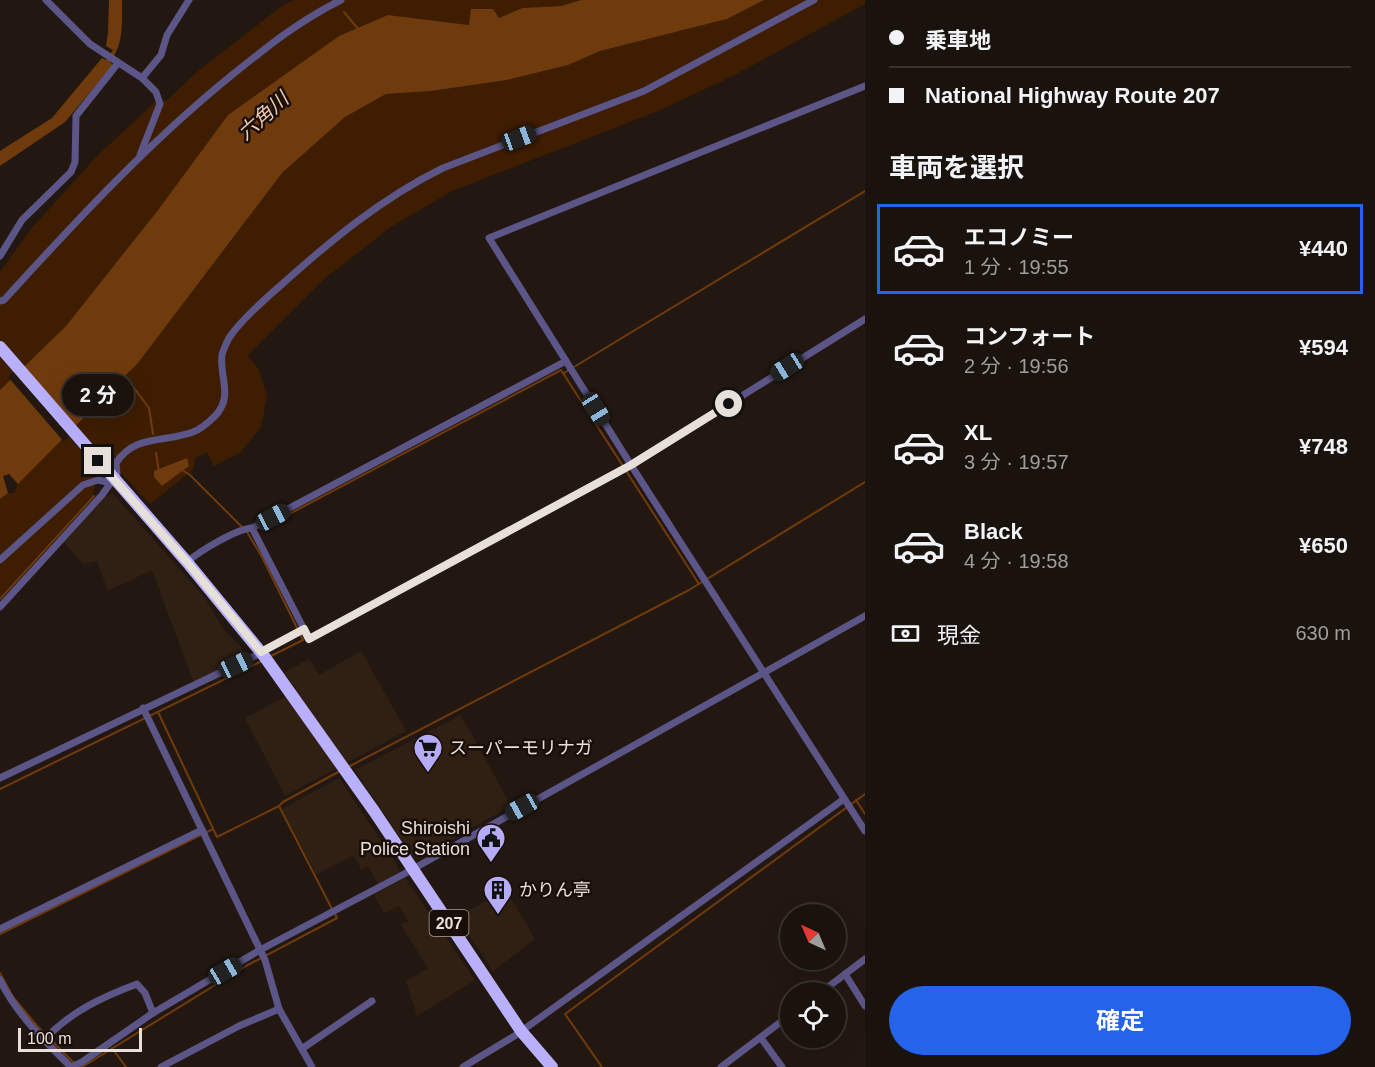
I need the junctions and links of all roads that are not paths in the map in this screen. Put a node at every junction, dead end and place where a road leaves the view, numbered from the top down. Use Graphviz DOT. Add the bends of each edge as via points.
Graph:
graph roads {
  1 [pos="46,0"];
  2 [pos="189,0"];
  3 [pos="341,0"];
  4 [pos="814,0"];
  5 [pos="113,59"];
  6 [pos="142,78"];
  7 [pos="865,86"];
  8 [pos="139,157"];
  9 [pos="0,256"];
  10 [pos="0,302"];
  11 [pos="865,319"];
  12 [pos="0,346"];
  13 [pos="569,366"];
  14 [pos="627,467"];
  15 [pos="113,478"];
  16 [pos="247,529"];
  17 [pos="0,560"];
  18 [pos="187,562"];
  19 [pos="0,607"];
  20 [pos="865,616"];
  21 [pos="301,632"];
  22 [pos="265,657"];
  23 [pos="764,672"];
  24 [pos="144,710"];
  25 [pos="0,778"];
  26 [pos="848,804"];
  27 [pos="865,831"];
  28 [pos="203,833"];
  29 [pos="413,868"];
  30 [pos="0,929"];
  31 [pos="262,955"];
  32 [pos="865,959"];
  33 [pos="845,974"];
  34 [pos="0,980"];
  35 [pos="834,982"];
  36 [pos="372,1001"];
  37 [pos="865,1006"];
  38 [pos="279,1009"];
  39 [pos="153,1013"];
  40 [pos="780,1023"];
  41 [pos="521,1031"];
  42 [pos="46,1038"];
  43 [pos="761,1038"];
  44 [pos="303,1048"];
  45 [pos="542,1062"];
  46 [pos="78,1065"];
  47 [pos="161,1067"];
  48 [pos="312,1067"];
  49 [pos="463,1067"];
  50 [pos="552,1067"];
  51 [pos="721,1067"];
  52 [pos="782,1067"];
  1 -- 5 [label="street" via="90,44"];
  2 -- 6 [label="street" via="167,36 161,56"];
  3 -- 8 [label="street" via="286,32 207,95"];
  4 -- 15 [label="street" via="644,91 443,168 388,199 297,270 230,337 222,354 226,381 224,402 217,414 194,432 135,444 121,455"];
  5 -- 6 [label="street"];
  5 -- 9 [label="street" via="76,116 75,162 71,172 22,220"];
  6 -- 8 [label="street" via="156,92 160,104"];
  7 -- 13 [label="street" via="489,238"];
  8 -- 10 [label="street"];
  11 -- 14 [label="street"];
  12 -- 15 [label="highway, 207"];
  13 -- 14 [label="street"];
  13 -- 16 [label="street"];
  14 -- 21 [label="street" via="309,639"];
  14 -- 23 [label="street"];
  15 -- 17 [label="street" via="83,485"];
  15 -- 18 [label="highway, 207"];
  15 -- 19 [label="street"];
  16 -- 18 [label="street"];
  16 -- 21 [label="street"];
  18 -- 22 [label="highway, 207"];
  20 -- 23 [label="street"];
  21 -- 22 [label="street"];
  22 -- 24 [label="street"];
  22 -- 29 [label="highway, 207"];
  23 -- 26 [label="street"];
  23 -- 29 [label="street"];
  24 -- 25 [label="street"];
  24 -- 28 [label="street"];
  26 -- 27 [label="street"];
  26 -- 41 [label="street"];
  28 -- 30 [label="street"];
  28 -- 31 [label="street"];
  29 -- 31 [label="street"];
  29 -- 41 [label="highway, 207"];
  31 -- 38 [label="street"];
  31 -- 39 [label="street"];
  32 -- 33 [label="street"];
  33 -- 35 [label="street"];
  33 -- 37 [label="street"];
  34 -- 42 [label="street" via="10,1000"];
  36 -- 44 [label="street"];
  38 -- 44 [label="street"];
  38 -- 47 [label="street"];
  39 -- 42 [label="street" via="137,984 102,996"];
  39 -- 46 [label="street"];
  40 -- 43 [label="street"];
  41 -- 45 [label="highway, 207"];
  41 -- 49 [label="street"];
  42 -- 46 [label="street"];
  43 -- 51 [label="street"];
  43 -- 52 [label="street"];
  44 -- 48 [label="street"];
  45 -- 50 [label="highway, 207"];
}
